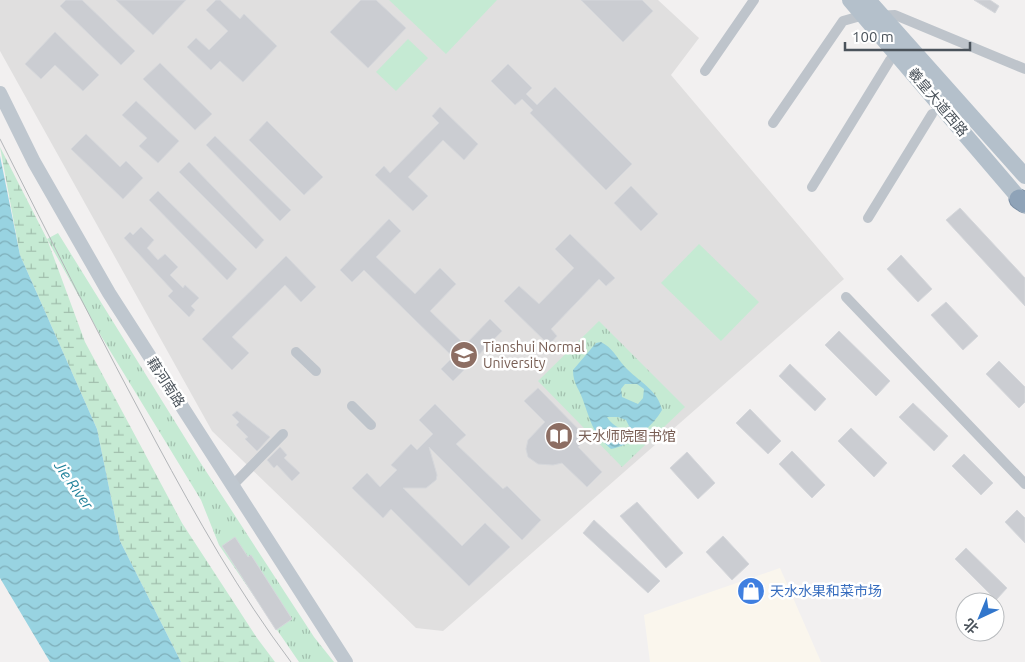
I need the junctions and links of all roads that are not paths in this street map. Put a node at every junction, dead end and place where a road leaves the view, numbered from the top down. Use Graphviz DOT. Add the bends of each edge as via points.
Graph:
graph roads {
  1 [pos="754,0"];
  2 [pos="850,0"];
  3 [pos="868,0"];
  4 [pos="868,17"];
  5 [pos="890,60"];
  6 [pos="1025,69"];
  7 [pos="705,71"];
  8 [pos="0,93"];
  9 [pos="932,114"];
  10 [pos="773,123"];
  11 [pos="1025,176"];
  12 [pos="812,187"];
  13 [pos="1023,202"];
  14 [pos="868,218"];
  15 [pos="846,297"];
  16 [pos="296,352"];
  17 [pos="316,372"];
  18 [pos="352,406"];
  19 [pos="371,425"];
  20 [pos="283,434"];
  21 [pos="1025,484"];
  22 [pos="232,486"];
  23 [pos="346,662"];
  1 -- 7 [label="street"];
  2 -- 4 [label="main road, 羲皇大道西路"];
  3 -- 4 [label="main road, 羲皇大道西路"];
  4 -- 6 [label="street" via="895,15"];
  4 -- 10 [label="street" via="842,21"];
  4 -- 11 [label="main road, 羲皇大道西路"];
  4 -- 13 [label="main road, 羲皇大道西路"];
  5 -- 12 [label="street"];
  8 -- 22 [label="main road, 藉河南路" via="34,162 108,293"];
  9 -- 14 [label="street"];
  15 -- 21 [label="street"];
  16 -- 17 [label="street"];
  18 -- 19 [label="street"];
  20 -- 22 [label="street"];
  22 -- 23 [label="main road, 藉河南路"];
}
